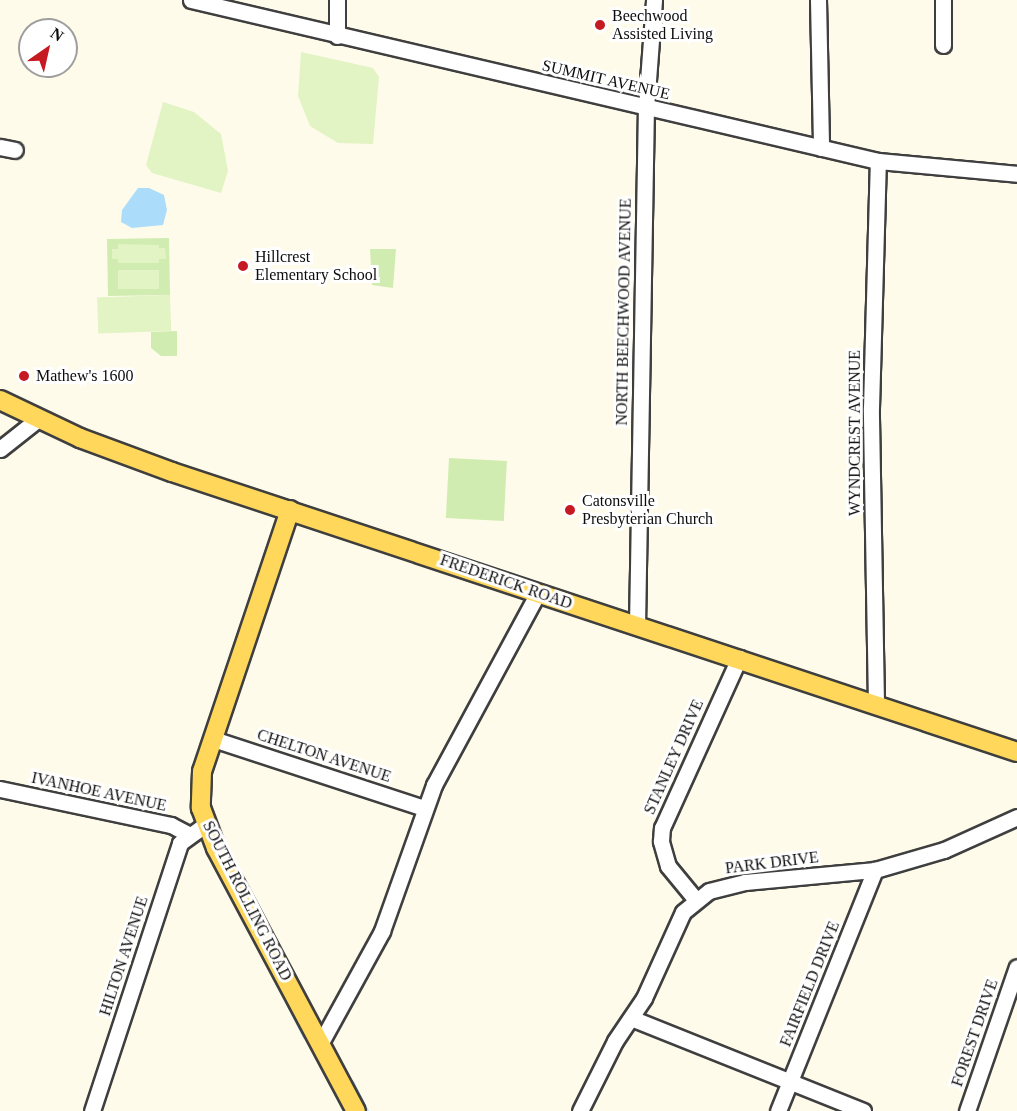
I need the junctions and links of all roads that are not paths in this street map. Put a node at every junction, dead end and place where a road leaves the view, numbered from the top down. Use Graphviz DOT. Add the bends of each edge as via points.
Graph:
graph roads {
  1 [pos="191,0"];
  2 [pos="337,0"];
  3 [pos="654,0"];
  4 [pos="818,0"];
  5 [pos="943,0"];
  6 [pos="337,36"];
  7 [pos="943,45"];
  8 [pos="646,107"];
  9 [pos="821,148"];
  10 [pos="878,161"];
  11 [pos="1017,174"];
  12 [pos="0,400"];
  13 [pos="38,419"];
  14 [pos="0,449"];
  15 [pos="290,510"];
  16 [pos="538,593"];
  17 [pos="638,626"];
  18 [pos="739,658"];
  19 [pos="876,704"];
  20 [pos="213,739"];
  21 [pos="1017,752"];
  22 [pos="0,789"];
  23 [pos="424,808"];
  24 [pos="1017,818"];
  25 [pos="206,825"];
  26 [pos="188,834"];
  27 [pos="875,870"];
  28 [pos="696,900"];
  29 [pos="1017,967"];
  30 [pos="631,1018"];
  31 [pos="320,1044"];
  32 [pos="790,1082"];
  33 [pos="92,1111"];
  34 [pos="356,1111"];
  35 [pos="580,1111"];
  36 [pos="778,1111"];
  37 [pos="863,1111"];
  38 [pos="967,1111"];
  1 -- 6 [label="street, SUMMIT AVENUE"];
  2 -- 6 [label="street"];
  3 -- 8 [label="street, NORTH BEECHWOOD AVENUE"];
  4 -- 9 [label="street"];
  5 -- 7 [label="street"];
  6 -- 8 [label="street, SUMMIT AVENUE"];
  8 -- 9 [label="street, SUMMIT AVENUE"];
  8 -- 17 [label="street, NORTH BEECHWOOD AVENUE"];
  9 -- 10 [label="street, SUMMIT AVENUE"];
  10 -- 11 [label="street, SUMMIT AVENUE"];
  10 -- 19 [label="street, WYNDCREST AVENUE" via="871,408"];
  12 -- 13 [label="main road, FREDERICK ROAD"];
  13 -- 14 [label="street"];
  13 -- 15 [label="main road, FREDERICK ROAD" via="172,472"];
  15 -- 16 [label="main road, FREDERICK ROAD"];
  15 -- 20 [label="main road, SOUTH ROLLING ROAD"];
  16 -- 17 [label="main road, FREDERICK ROAD"];
  16 -- 23 [label="street"];
  17 -- 18 [label="main road, FREDERICK ROAD"];
  18 -- 19 [label="main road, FREDERICK ROAD"];
  18 -- 28 [label="street, STANLEY DRIVE" via="662,828 661,841 669,866"];
  19 -- 21 [label="main road, FREDERICK ROAD"];
  20 -- 23 [label="street, CHELTON AVENUE"];
  20 -- 25 [label="main road, SOUTH ROLLING ROAD" via="199,791"];
  22 -- 26 [label="street, IVANHOE AVENUE" via="171,825"];
  23 -- 31 [label="street" via="382,931"];
  24 -- 27 [label="street, PARK DRIVE" via="944,850"];
  25 -- 26 [label="street"];
  25 -- 31 [label="main road, SOUTH ROLLING ROAD"];
  26 -- 33 [label="street, HILTON AVENUE" via="180,843"];
  27 -- 28 [label="street, PARK DRIVE" via="745,882 709,891"];
  27 -- 32 [label="street, FAIRFIELD DRIVE"];
  28 -- 30 [label="street, PARK DRIVE" via="683,912 654,979"];
  29 -- 38 [label="street, FOREST DRIVE"];
  30 -- 32 [label="street"];
  30 -- 35 [label="street, PARK DRIVE"];
  31 -- 34 [label="main road, SOUTH ROLLING ROAD"];
  32 -- 36 [label="street, FAIRFIELD DRIVE"];
  32 -- 37 [label="street"];
}
